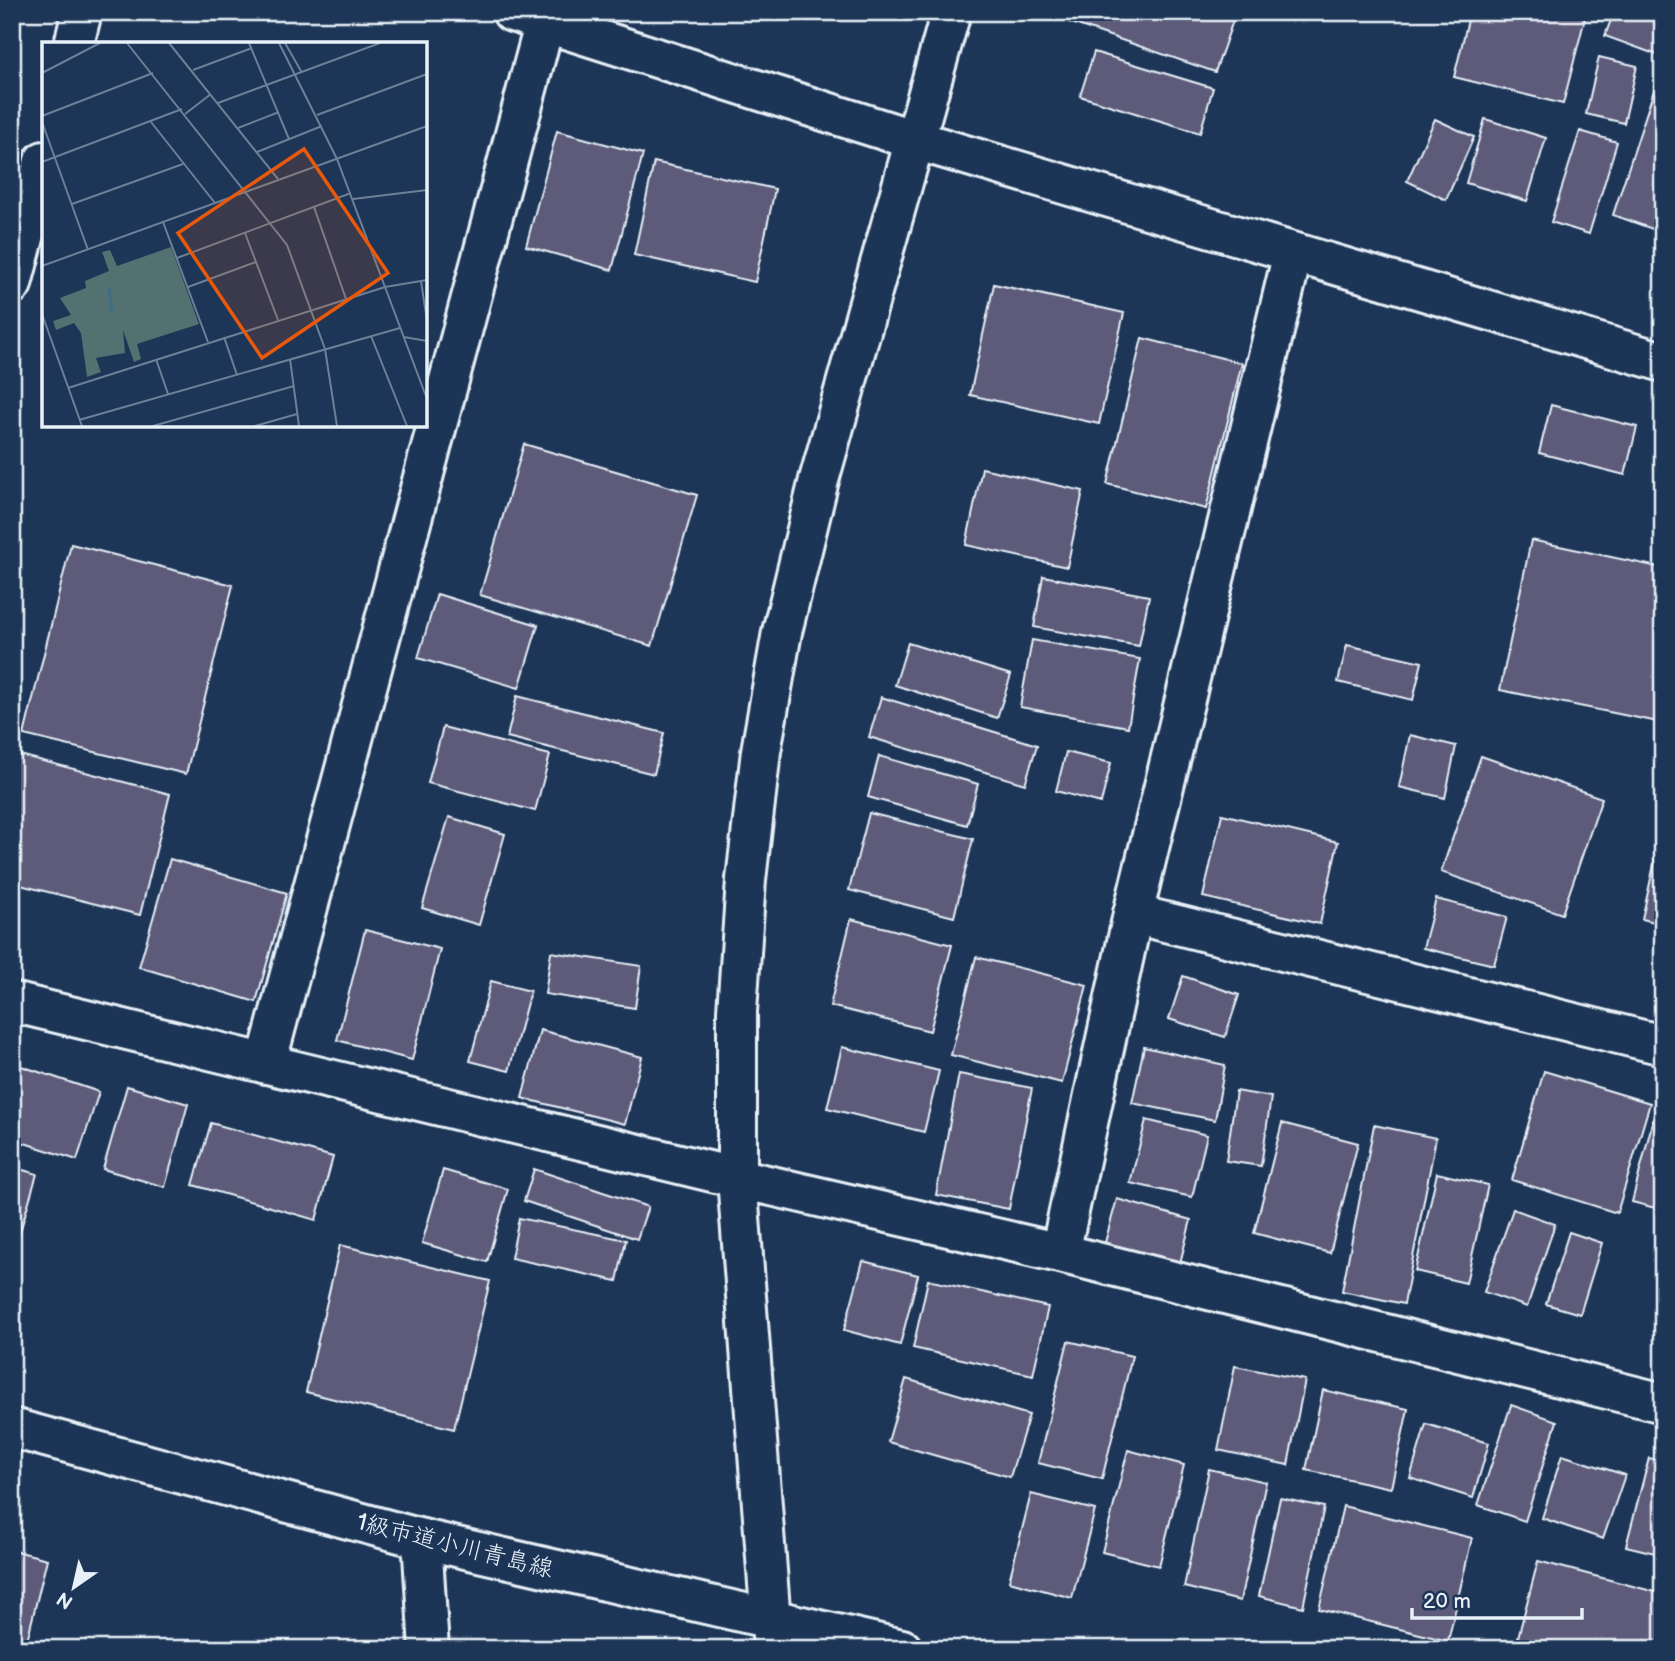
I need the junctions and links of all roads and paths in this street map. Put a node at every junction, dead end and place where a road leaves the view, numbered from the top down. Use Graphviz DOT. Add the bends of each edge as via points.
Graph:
graph roads {
  1 [pos="82,12"];
  2 [pos="951,12"];
  3 [pos="528,17"];
  4 [pos="74,42"];
  5 [pos="915,140"];
  6 [pos="42,169"];
  7 [pos="1293,253"];
  8 [pos="12,284"];
  9 [pos="1663,362"];
  10 [pos="427,421"];
  11 [pos="425,427"];
  12 [pos="1133,914"];
  13 [pos="12,1002"];
  14 [pos="1663,1045"];
  15 [pos="266,1064"];
  16 [pos="737,1178"];
  17 [pos="1060,1253"];
  18 [pos="1663,1403"];
  19 [pos="12,1428"];
  20 [pos="422,1539"];
  21 [pos="772,1633"];
  22 [pos="429,1649"];
  23 [pos="902,1649"];
  1 -- 4 [label="street"];
  2 -- 5 [label="street"];
  3 -- 5 [label="street"];
  3 -- 10 [label="street"];
  5 -- 7 [label="street"];
  5 -- 16 [label="street" via="820,480 782,632 761,751 737,1011"];
  6 -- 8 [label="street"];
  7 -- 9 [label="street"];
  7 -- 12 [label="street"];
  11 -- 15 [label="street"];
  12 -- 14 [label="street"];
  12 -- 17 [label="street"];
  13 -- 15 [label="street"];
  15 -- 16 [label="street"];
  16 -- 17 [label="street"];
  16 -- 21 [label="street"];
  17 -- 18 [label="street"];
  19 -- 20 [label="street, 1級市道小川青島線"];
  20 -- 21 [label="street, 1級市道小川青島線"];
  20 -- 22 [label="street"];
  21 -- 23 [label="street, 1級市道小川青島線"];
}
